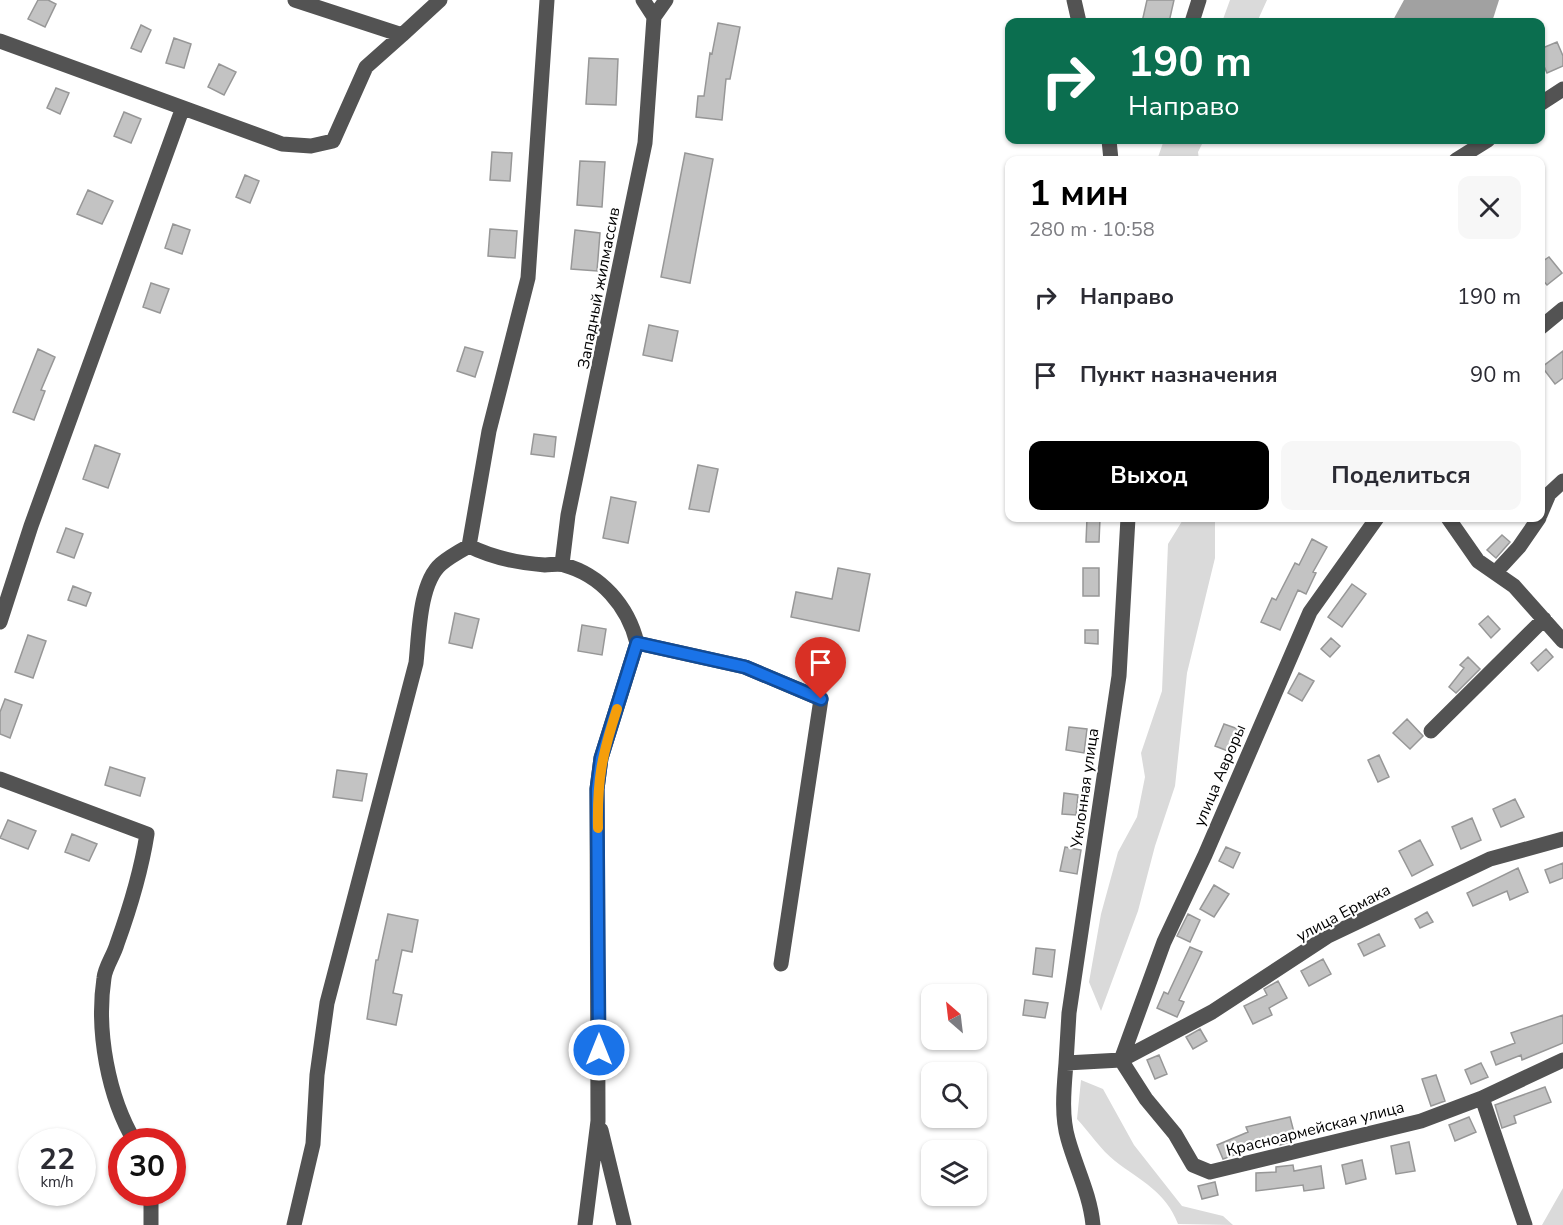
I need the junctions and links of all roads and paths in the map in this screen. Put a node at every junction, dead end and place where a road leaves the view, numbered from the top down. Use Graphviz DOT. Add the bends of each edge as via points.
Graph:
graph roads {
  1 [pos="295,0"];
  2 [pos="440,0"];
  3 [pos="547,0"];
  4 [pos="643,0"];
  5 [pos="666,0"];
  6 [pos="1074,0"];
  7 [pos="1199,0"];
  8 [pos="654,17"];
  9 [pos="1078,18"];
  10 [pos="1192,18"];
  11 [pos="402,35"];
  12 [pos="0,41"];
  13 [pos="1563,89"];
  14 [pos="1545,101"];
  15 [pos="182,110"];
  16 [pos="1482,144"];
  17 [pos="1462,156"];
  18 [pos="1563,309"];
  19 [pos="1545,324"];
  20 [pos="1563,481"];
  21 [pos="1545,505"];
  22 [pos="1128,522"];
  23 [pos="1374,522"];
  24 [pos="1451,522"];
  25 [pos="1536,522"];
  26 [pos="469,546"];
  27 [pos="562,564"];
  28 [pos="1495,573"];
  29 [pos="1544,619"];
  30 [pos="0,622"];
  31 [pos="1561,633"];
  32 [pos="637,643"];
  33 [pos="1431,730"];
  34 [pos="0,779"];
  35 [pos="1563,839"];
  36 [pos="781,964"];
  37 [pos="1121,1060"];
  38 [pos="1563,1060"];
  39 [pos="1066,1063"];
  40 [pos="1482,1098"];
  41 [pos="598,1121"];
  42 [pos="127,1128"];
  43 [pos="151,1206"];
  44 [pos="151,1225"];
  45 [pos="294,1225"];
  46 [pos="585,1225"];
  47 [pos="624,1225"];
  48 [pos="1093,1225"];
  49 [pos="1524,1225"];
  1 -- 11 [label="street"];
  2 -- 11 [label="street"];
  3 -- 26 [label="street" via="528,278 489,432"];
  4 -- 8 [label="street"];
  5 -- 8 [label="street"];
  6 -- 9 [label="street"];
  7 -- 10 [label="street"];
  8 -- 27 [label="street, Западный жилмассив" via="645,143 568,515"];
  11 -- 15 [label="street" via="366,67 333,141 311,146 282,144"];
  12 -- 15 [label="street"];
  13 -- 14 [label="street"];
  15 -- 30 [label="street"];
  16 -- 17 [label="street"];
  18 -- 19 [label="street"];
  20 -- 21 [label="street"];
  22 -- 39 [label="street, Уклонная улица" via="1119,676 1069,1013"];
  23 -- 37 [label="street, улица Авроры" via="1310,612 1164,942"];
  24 -- 28 [label="street" via="1478,561"];
  25 -- 28 [label="street"];
  26 -- 27 [label="street" via="492,557"];
  26 -- 45 [label="street" via="441,564 430,578 416,663 327,1003 313,1144"];
  27 -- 32 [label="street" via="596,579 621,604 633,624"];
  28 -- 29 [label="street" via="1514,586"];
  29 -- 31 [label="street"];
  29 -- 33 [label="street"];
  32 -- 36 [label="street" via="745,667 821,699"];
  32 -- 41 [label="street" via="601,758 597,789"];
  34 -- 42 [label="street" via="147,834 140,875 104,977 103,1040 109,1078"];
  35 -- 37 [label="street, улица Ермака" via="1490,860 1328,936 1212,1012"];
  37 -- 39 [label="street"];
  37 -- 40 [label="street, Красноармейская улица" via="1193,1165 1210,1172 1421,1121"];
  38 -- 40 [label="street, Красноармейская улица"];
  39 -- 48 [label="street, Уклонная улица" via="1063,1096 1067,1137 1085,1186"];
  40 -- 49 [label="street"];
  41 -- 46 [label="street"];
  41 -- 47 [label="street"];
  43 -- 44 [label="street"];
}
